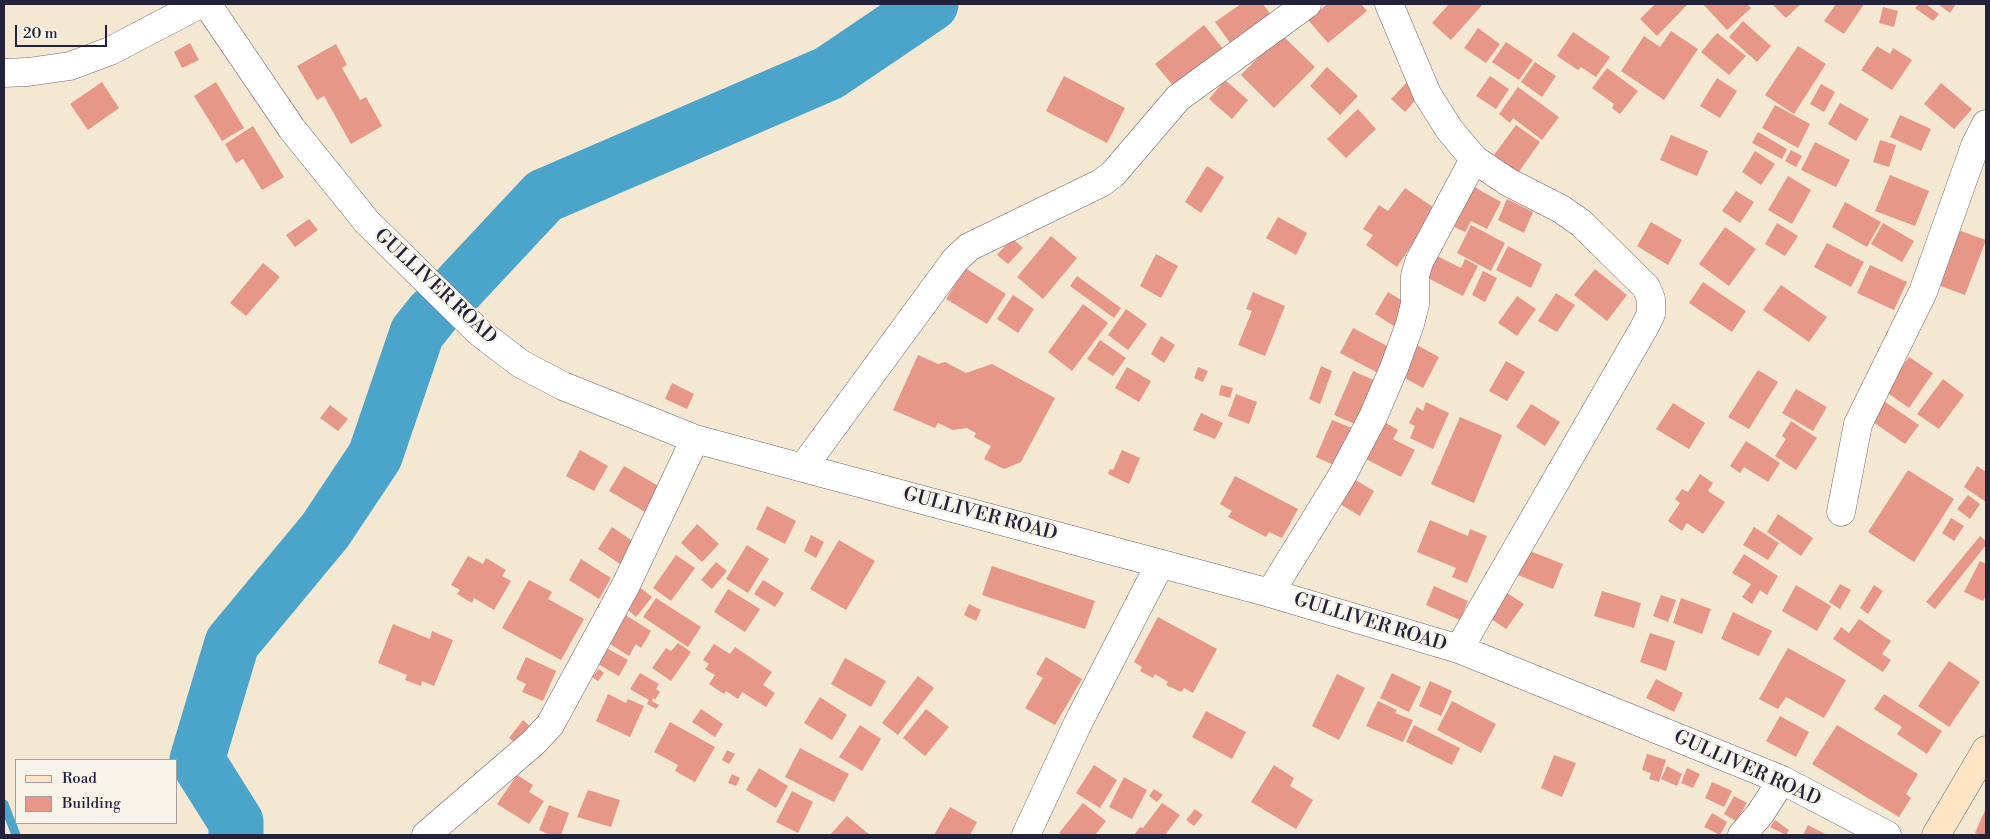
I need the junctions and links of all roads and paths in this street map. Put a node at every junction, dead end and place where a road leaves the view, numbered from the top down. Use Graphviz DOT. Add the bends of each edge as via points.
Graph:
graph roads {
  1 [pos="200,4"];
  2 [pos="207,4"];
  3 [pos="1307,4"];
  4 [pos="1389,4"];
  5 [pos="4,73"];
  6 [pos="1986,124"];
  7 [pos="1474,159"];
  8 [pos="695,439"];
  9 [pos="804,466"];
  10 [pos="1841,512"];
  11 [pos="1160,564"];
  12 [pos="1270,593"];
  13 [pos="1459,649"];
  14 [pos="1986,750"];
  15 [pos="1782,780"];
  16 [pos="426,835"];
  17 [pos="1026,835"];
  18 [pos="1742,835"];
  19 [pos="1887,835"];
  20 [pos="1936,835"];
  1 -- 5 [label="street" via="110,51 70,66"];
  2 -- 8 [label="street, GULLIVER ROAD" via="292,129 336,186 412,269 479,332 521,364 563,386"];
  3 -- 9 [label="street" via="1178,98 1113,174 1101,183 969,248 955,260"];
  4 -- 7 [label="street" via="1427,94 1449,129"];
  6 -- 10 [label="street" via="1975,146 1923,292 1858,424"];
  7 -- 12 [label="street" via="1419,262 1410,324 1373,417 1342,476"];
  7 -- 13 [label="street" via="1581,223 1646,287 1651,298 1651,314"];
  8 -- 9 [label="street, GULLIVER ROAD"];
  8 -- 16 [label="street" via="633,570 550,724 533,743"];
  9 -- 11 [label="street, GULLIVER ROAD"];
  11 -- 12 [label="street, GULLIVER ROAD"];
  11 -- 17 [label="street" via="1078,723"];
  12 -- 13 [label="street, GULLIVER ROAD"];
  13 -- 15 [label="street, GULLIVER ROAD"];
  14 -- 20 [label="street"];
  15 -- 18 [label="street"];
  15 -- 19 [label="street, GULLIVER ROAD"];
}
